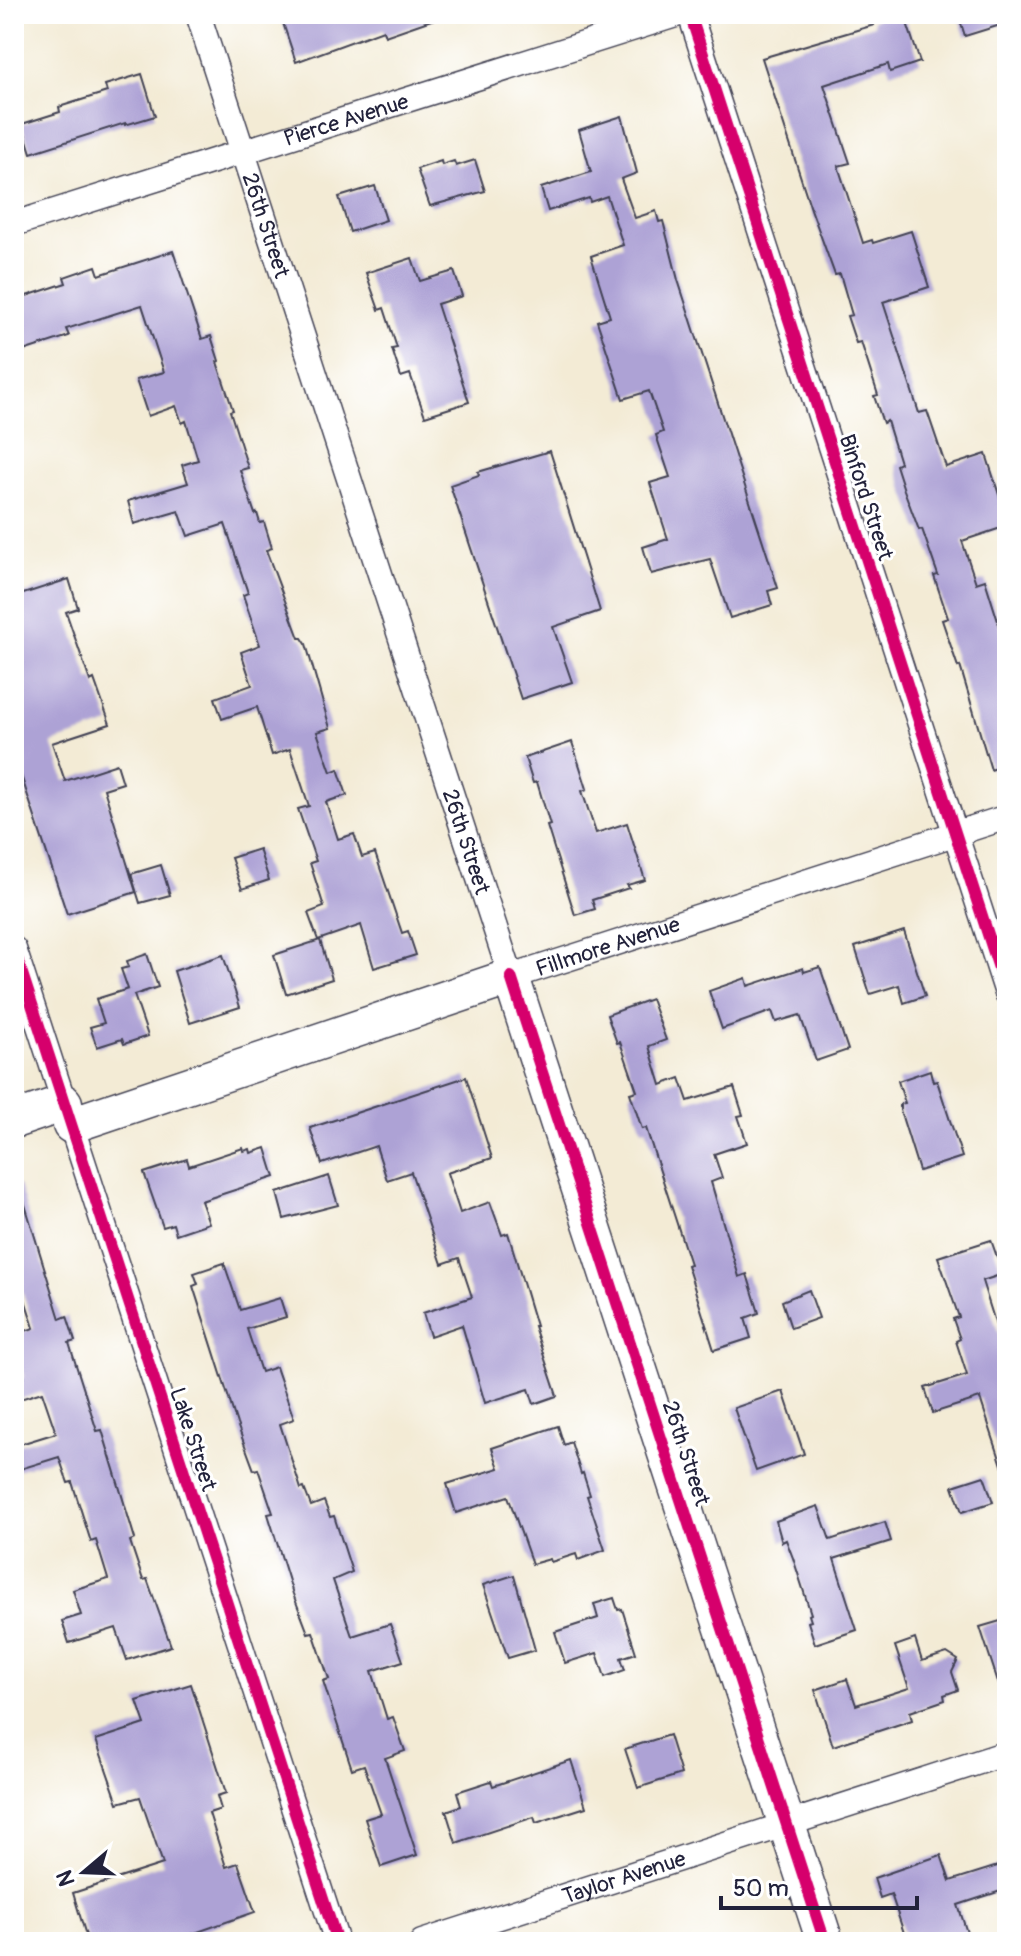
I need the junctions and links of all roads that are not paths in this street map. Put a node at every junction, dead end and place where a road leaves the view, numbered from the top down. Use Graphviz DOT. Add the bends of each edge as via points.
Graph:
graph roads {
  1 [pos="198,14"];
  2 [pos="679,14"];
  3 [pos="690,14"];
  4 [pos="243,152"];
  5 [pos="14,224"];
  6 [pos="1007,817"];
  7 [pos="955,833"];
  8 [pos="14,949"];
  9 [pos="511,977"];
  10 [pos="1007,993"];
  11 [pos="68,1114"];
  12 [pos="14,1120"];
  13 [pos="1007,1753"];
  14 [pos="787,1824"];
  15 [pos="337,1942"];
  16 [pos="422,1942"];
  17 [pos="825,1942"];
  1 -- 4 [label="street, 26th Street"];
  2 -- 4 [label="street, Pierce Avenue"];
  3 -- 7 [label="street, Binford Street"];
  4 -- 5 [label="street, Pierce Avenue"];
  4 -- 9 [label="street, 26th Street"];
  6 -- 7 [label="street, Fillmore Avenue"];
  7 -- 9 [label="street, Fillmore Avenue"];
  7 -- 10 [label="street, Binford Street"];
  8 -- 11 [label="street, Lake Street"];
  9 -- 11 [label="street, Fillmore Avenue"];
  9 -- 14 [label="street, 26th Street"];
  11 -- 12 [label="street, Fillmore Avenue"];
  11 -- 15 [label="street, Lake Street"];
  13 -- 14 [label="street, Taylor Avenue"];
  14 -- 16 [label="street, Taylor Avenue"];
  14 -- 17 [label="street, 26th Street"];
}
